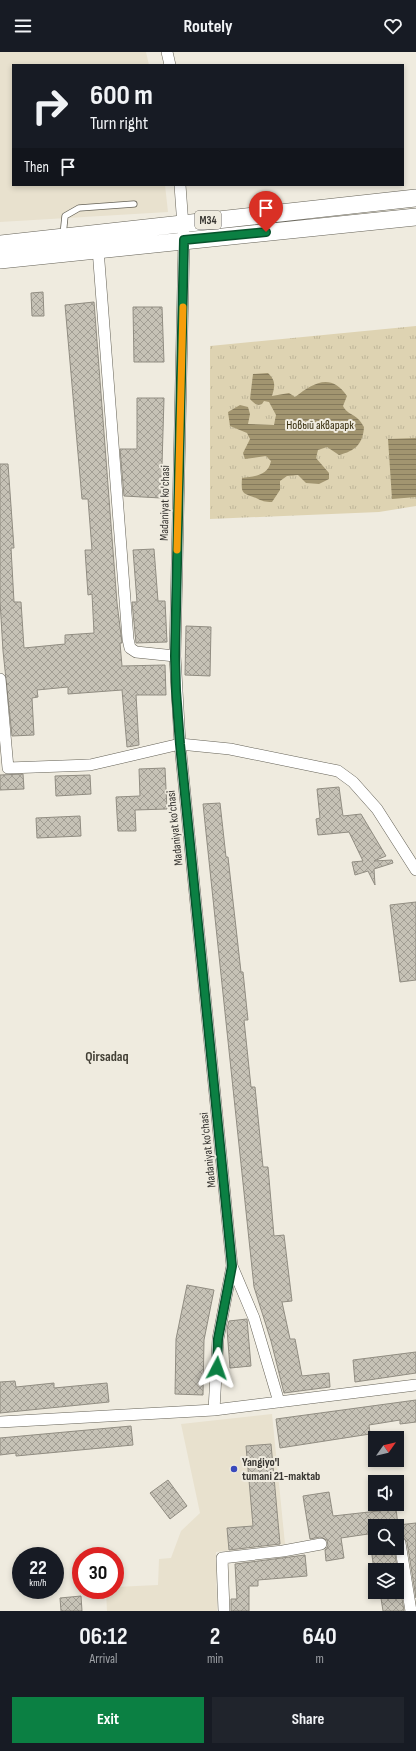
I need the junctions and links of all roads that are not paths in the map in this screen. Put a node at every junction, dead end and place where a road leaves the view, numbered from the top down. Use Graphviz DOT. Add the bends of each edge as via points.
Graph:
graph roads {
  1 [pos="167,52"];
  2 [pos="170,64"];
  3 [pos="180,186"];
  4 [pos="416,198"];
  5 [pos="134,204"];
  6 [pos="416,217"];
  7 [pos="184,222"];
  8 [pos="62,237"];
  9 [pos="184,240"];
  10 [pos="0,244"];
  11 [pos="98,249"];
  12 [pos="0,260"];
  13 [pos="175,656"];
  14 [pos="0,679"];
  15 [pos="180,744"];
  16 [pos="4,769"];
  17 [pos="416,870"];
  18 [pos="232,1266"];
  19 [pos="416,1385"];
  20 [pos="280,1402"];
  21 [pos="214,1410"];
  22 [pos="0,1422"];
  23 [pos="321,1544"];
  24 [pos="402,1555"];
  25 [pos="224,1611"];
  26 [pos="411,1611"];
  1 -- 2 [label="street"];
  3 -- 7 [label="street, Madaniyat ko'chasi"];
  4 -- 7 [label="main road, M34"];
  5 -- 8 [label="lane" via="79,208 65,216"];
  6 -- 9 [label="main road, M34"];
  7 -- 8 [label="main road, M34"];
  7 -- 9 [label="street, Madaniyat ko'chasi"];
  8 -- 10 [label="main road, M34"];
  9 -- 11 [label="main road, M34"];
  9 -- 13 [label="street, Madaniyat ko'chasi"];
  11 -- 12 [label="main road, M34"];
  11 -- 13 [label="street" via="128,640 130,648 136,652"];
  13 -- 15 [label="street, Madaniyat ko'chasi"];
  14 -- 16 [label="street"];
  15 -- 16 [label="street" via="90,765"];
  15 -- 17 [label="street" via="230,749 338,771 353,782 377,809"];
  15 -- 18 [label="street, Madaniyat ko'chasi"];
  18 -- 20 [label="street" via="254,1318"];
  18 -- 21 [label="street, Madaniyat ko'chasi" via="218,1339"];
  19 -- 20 [label="street"];
  20 -- 21 [label="street"];
  21 -- 22 [label="street"];
  23 -- 25 [label="street" via="222,1558"];
  24 -- 26 [label="street"];
}
